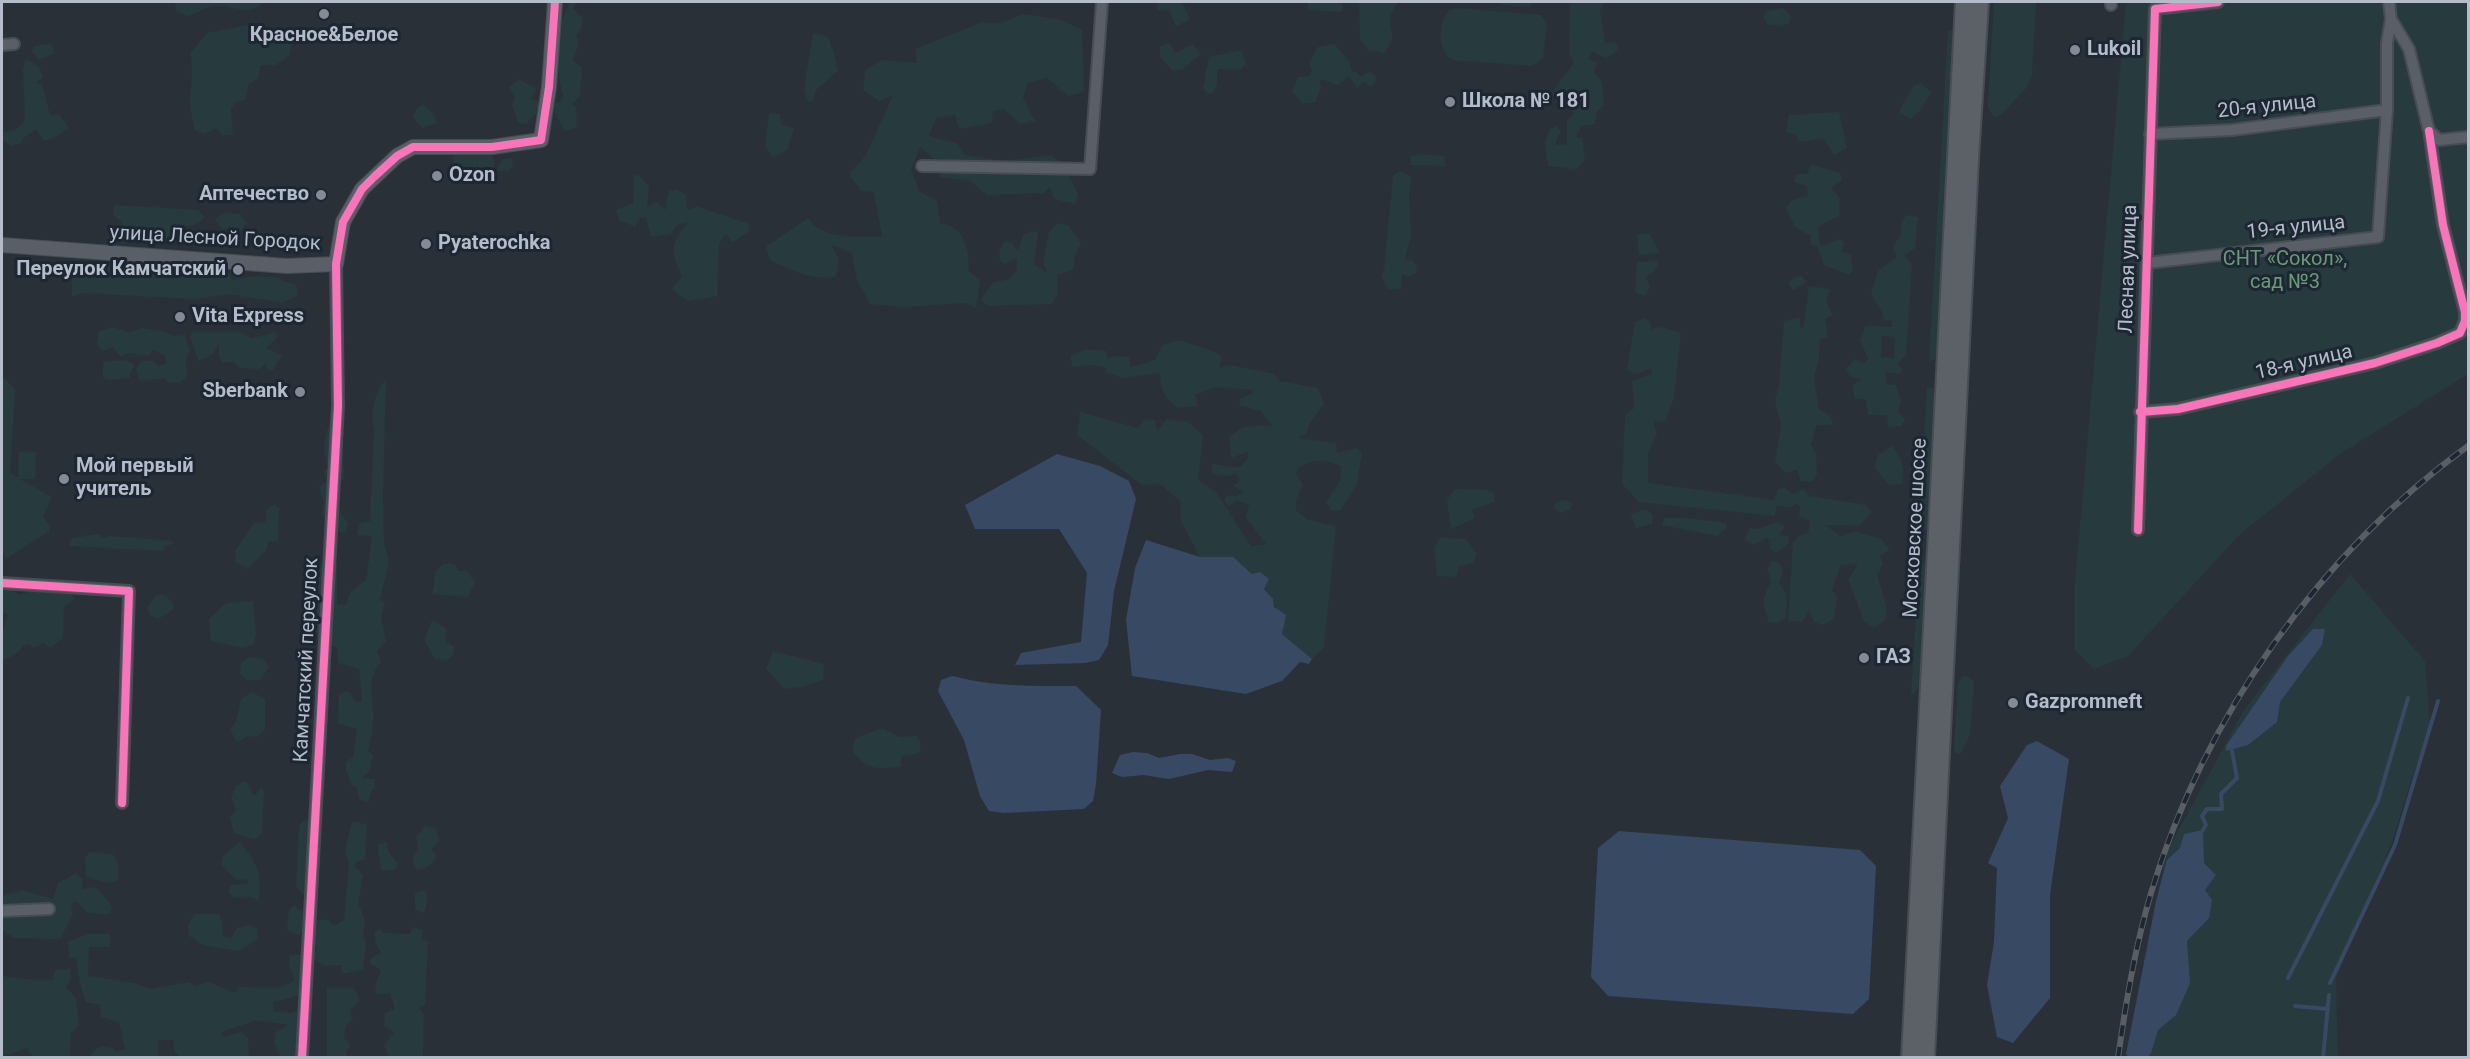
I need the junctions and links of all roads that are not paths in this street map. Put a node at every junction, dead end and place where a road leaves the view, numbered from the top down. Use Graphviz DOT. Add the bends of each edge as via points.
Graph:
graph roads {
  1 [pos="555,2"];
  2 [pos="1102,2"];
  3 [pos="1964,2"];
  4 [pos="1980,2"];
  5 [pos="2218,2"];
  6 [pos="2389,2"];
  7 [pos="2391,19"];
  8 [pos="14,44"];
  9 [pos="2,45"];
  10 [pos="2387,110"];
  11 [pos="2429,131"];
  12 [pos="2150,134"];
  13 [pos="2469,137"];
  14 [pos="922,166"];
  15 [pos="2,245"];
  16 [pos="2147,263"];
  17 [pos="336,264"];
  18 [pos="2140,412"];
  19 [pos="2138,530"];
  20 [pos="2,583"];
  21 [pos="122,803"];
  22 [pos="49,909"];
  23 [pos="2,911"];
  24 [pos="302,1058"];
  25 [pos="1910,1058"];
  26 [pos="1926,1058"];
  1 -- 17 [label="street, улица Лесной Городок" via="541,140 492,147 413,147 397,156 362,189 343,222"];
  2 -- 14 [label="street" via="1089,170"];
  3 -- 25 [label="main road, Московское шоссе"];
  4 -- 26 [label="main road, Московское шоссе"];
  5 -- 12 [label="street, Лесная улица" via="2155,9"];
  6 -- 7 [label="street"];
  7 -- 10 [label="street"];
  7 -- 11 [label="street" via="2409,49"];
  8 -- 9 [label="street"];
  10 -- 12 [label="street, 20-я улица" via="2232,130"];
  10 -- 16 [label="street, 19-я улица" via="2378,237"];
  11 -- 13 [label="street" via="2439,140"];
  11 -- 18 [label="street, 18-я улица" via="2443,225 2461,291 2465,321 2460,333 2375,363 2194,406"];
  12 -- 16 [label="street, Лесная улица"];
  15 -- 17 [label="street, улица Лесной Городок" via="286,266"];
  16 -- 18 [label="street, Лесная улица"];
  17 -- 24 [label="street, Камчатский переулок" via="338,406"];
  18 -- 19 [label="street, Лесная улица"];
  20 -- 21 [label="street" via="129,591"];
  22 -- 23 [label="street"];
}
